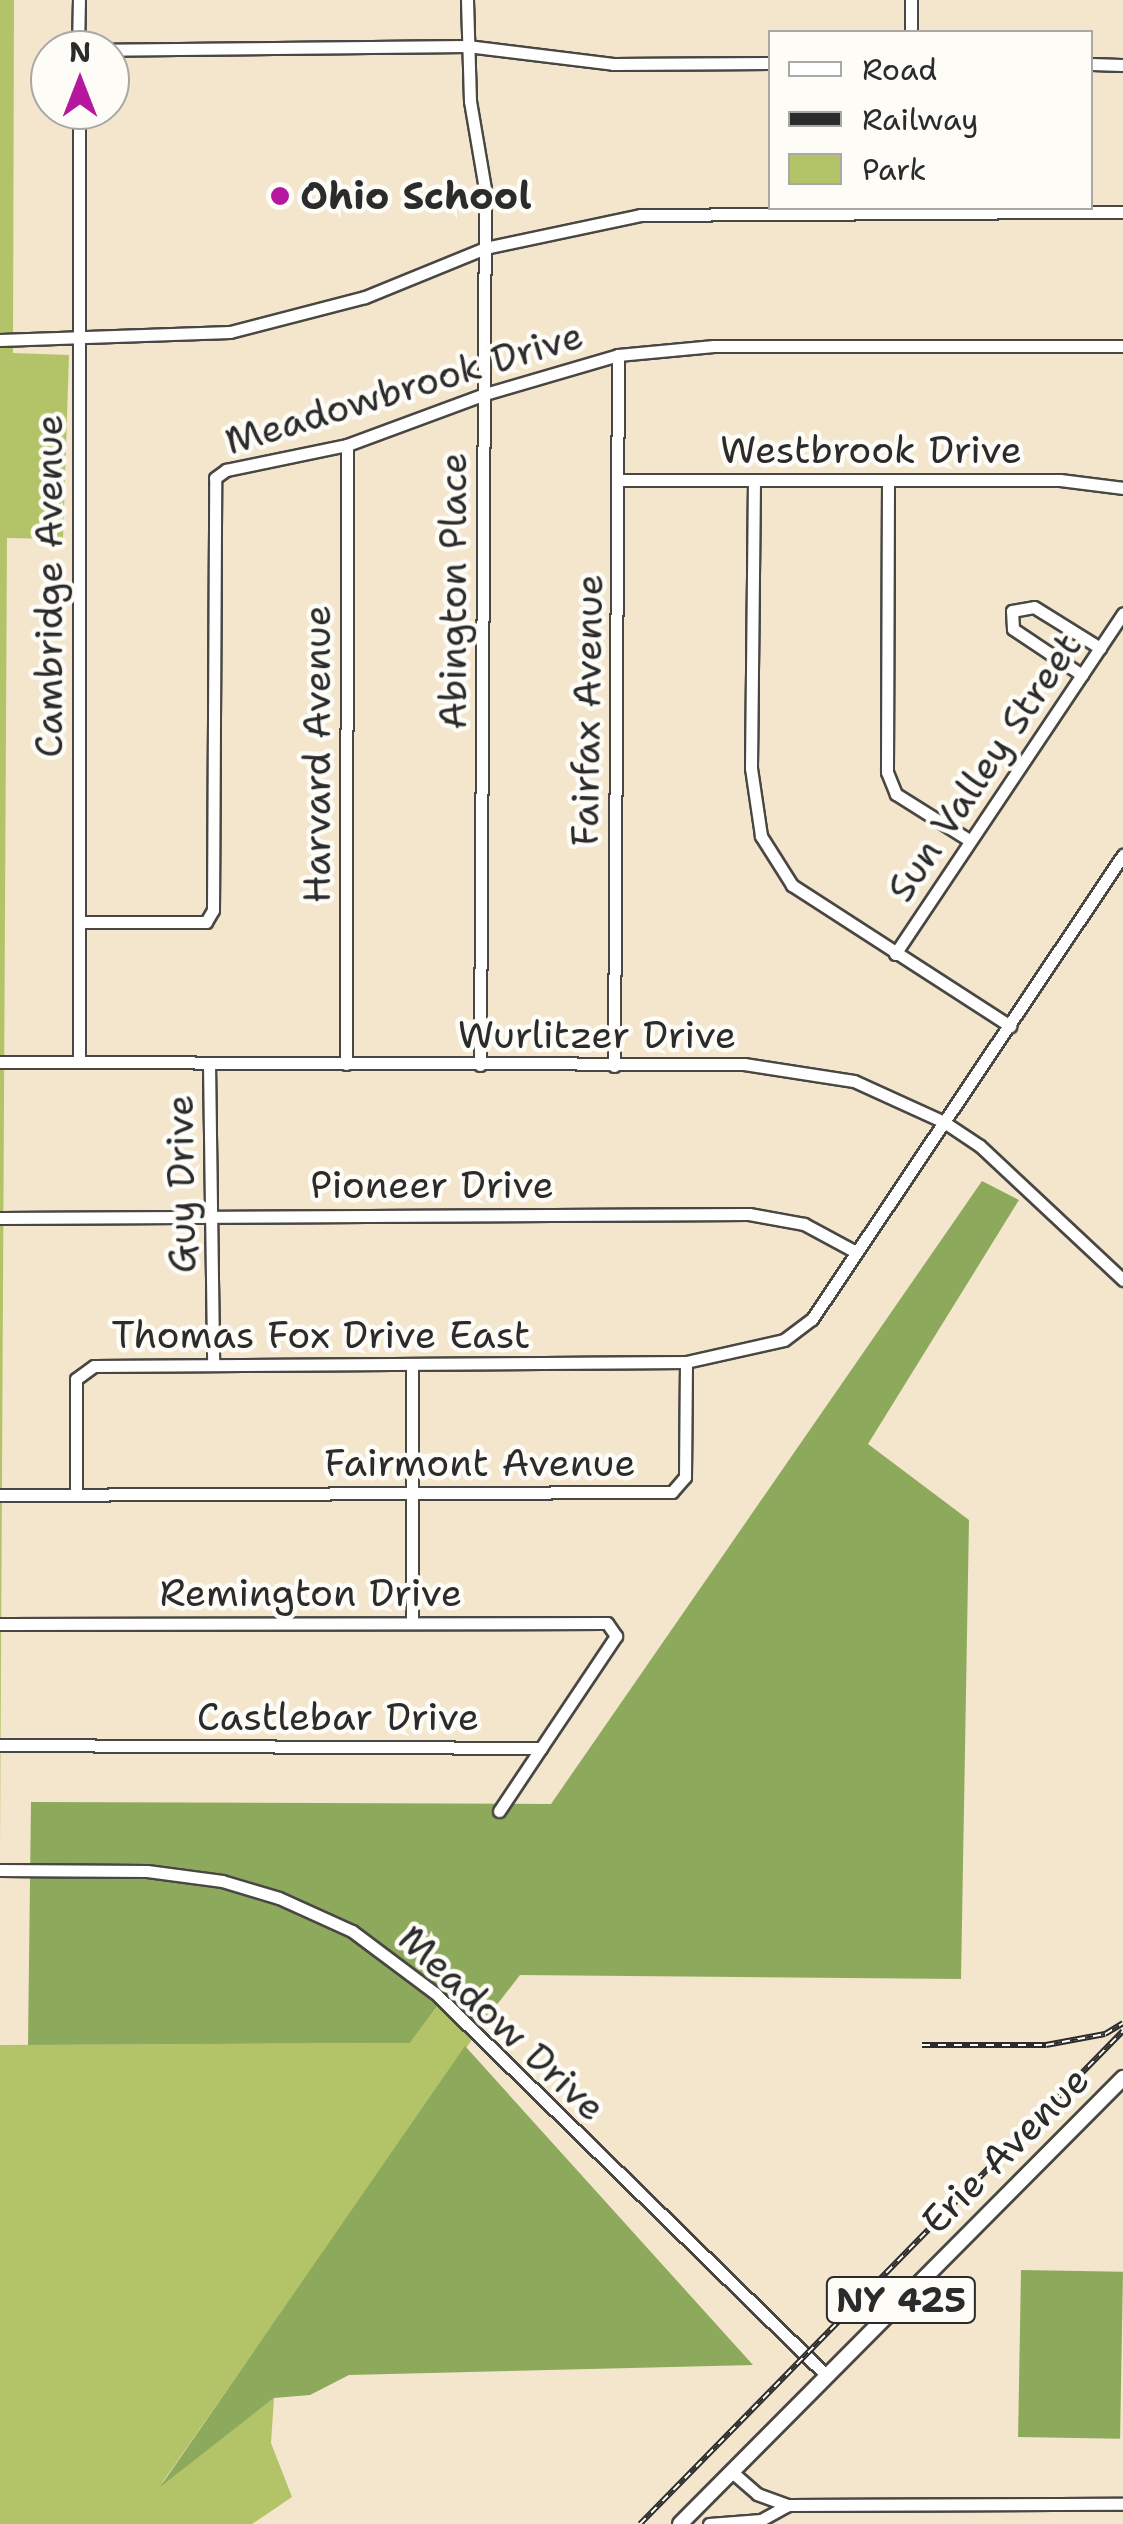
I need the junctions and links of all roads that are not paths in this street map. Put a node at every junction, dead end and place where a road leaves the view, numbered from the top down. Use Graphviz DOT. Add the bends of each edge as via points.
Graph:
graph roads {
  1 [pos="79,0"];
  2 [pos="467,0"];
  3 [pos="911,0"];
  4 [pos="80,30"];
  5 [pos="911,30"];
  6 [pos="467,46"];
  7 [pos="130,49"];
  8 [pos="768,64"];
  9 [pos="1093,64"];
  10 [pos="1123,64"];
  11 [pos="78,130"];
  12 [pos="907,210"];
  13 [pos="1123,212"];
  14 [pos="485,248"];
  15 [pos="0,340"];
  16 [pos="79,341"];
  17 [pos="1123,346"];
  18 [pos="618,355"];
  19 [pos="485,394"];
  20 [pos="347,445"];
  21 [pos="619,480"];
  22 [pos="754,480"];
  23 [pos="888,481"];
  24 [pos="1123,488"];
  25 [pos="1123,613"];
  26 [pos="1100,648"];
  27 [pos="1082,675"];
  28 [pos="969,840"];
  29 [pos="1123,855"];
  30 [pos="80,922"];
  31 [pos="895,954"];
  32 [pos="1010,1026"];
  33 [pos="0,1062"];
  34 [pos="79,1062"];
  35 [pos="210,1063"];
  36 [pos="346,1064"];
  37 [pos="480,1065"];
  38 [pos="614,1066"];
  39 [pos="944,1122"];
  40 [pos="211,1215"];
  41 [pos="0,1218"];
  42 [pos="856,1252"];
  43 [pos="1123,1280"];
  44 [pos="686,1362"];
  45 [pos="213,1364"];
  46 [pos="412,1365"];
  47 [pos="411,1492"];
  48 [pos="76,1494"];
  49 [pos="0,1495"];
  50 [pos="412,1623"];
  51 [pos="0,1624"];
  52 [pos="0,1745"];
  53 [pos="541,1748"];
  54 [pos="498,1812"];
  55 [pos="0,1870"];
  56 [pos="1123,2078"];
  57 [pos="824,2373"];
  58 [pos="732,2472"];
  59 [pos="1123,2504"];
  60 [pos="788,2506"];
  61 [pos="680,2524"];
  62 [pos="709,2524"];
  1 -- 4 [label="street"];
  2 -- 6 [label="street, Abington Place"];
  3 -- 5 [label="street"];
  6 -- 7 [label="street"];
  6 -- 8 [label="street" via="613,64"];
  6 -- 14 [label="street, Abington Place" via="485,189"];
  9 -- 10 [label="street"];
  11 -- 16 [label="street, Cambridge Avenue"];
  12 -- 13 [label="street"];
  12 -- 14 [label="street" via="640,215"];
  14 -- 16 [label="street" via="365,297 230,332"];
  14 -- 19 [label="street, Abington Place"];
  15 -- 16 [label="street"];
  16 -- 30 [label="street, Cambridge Avenue"];
  17 -- 18 [label="street, Meadowbrook Drive" via="714,346"];
  18 -- 19 [label="street, Meadowbrook Drive"];
  18 -- 21 [label="street, Fairfax Avenue"];
  19 -- 20 [label="street, Meadowbrook Drive"];
  19 -- 37 [label="street, Abington Place"];
  20 -- 30 [label="street, Meadowbrook Drive" via="215,478 212,910 206,922"];
  20 -- 36 [label="street, Harvard Avenue"];
  21 -- 22 [label="street, Westbrook Drive"];
  21 -- 38 [label="street, Fairfax Avenue"];
  22 -- 23 [label="street, Westbrook Drive"];
  22 -- 31 [label="street" via="751,768 761,836 792,885"];
  23 -- 24 [label="street, Westbrook Drive" via="1060,480"];
  23 -- 28 [label="street" via="887,772 896,794"];
  25 -- 26 [label="street, Sun Valley Street"];
  26 -- 27 [label="street, Sun Valley Street"];
  26 -- 27 [label="street" via="1034,607 1012,611 1013,629"];
  27 -- 28 [label="street, Sun Valley Street"];
  28 -- 31 [label="street, Sun Valley Street"];
  29 -- 32 [label="street"];
  30 -- 34 [label="street, Cambridge Avenue"];
  31 -- 32 [label="street"];
  32 -- 39 [label="street"];
  33 -- 34 [label="street, Wurlitzer Drive"];
  34 -- 35 [label="street, Wurlitzer Drive"];
  35 -- 36 [label="street, Wurlitzer Drive"];
  35 -- 40 [label="street, Guy Drive"];
  36 -- 37 [label="street, Wurlitzer Drive"];
  37 -- 38 [label="street, Wurlitzer Drive"];
  38 -- 39 [label="street, Wurlitzer Drive" via="744,1064 854,1081"];
  39 -- 42 [label="street"];
  39 -- 43 [label="street, Wurlitzer Drive" via="1013,1173"];
  40 -- 41 [label="street, Pioneer Drive"];
  40 -- 42 [label="street, Pioneer Drive" via="749,1214 804,1224"];
  40 -- 45 [label="street, Guy Drive"];
  42 -- 44 [label="street" via="812,1319 784,1340"];
  44 -- 46 [label="street, Thomas Fox Drive East"];
  44 -- 47 [label="street, Fairmont Avenue" via="685,1477 672,1492"];
  45 -- 46 [label="street, Thomas Fox Drive East"];
  45 -- 48 [label="street, Thomas Fox Drive East" via="94,1366 76,1379"];
  46 -- 47 [label="street"];
  47 -- 48 [label="street, Fairmont Avenue"];
  47 -- 50 [label="street"];
  48 -- 49 [label="street, Fairmont Avenue"];
  50 -- 51 [label="street, Remington Drive"];
  50 -- 53 [label="street, Remington Drive" via="608,1623 616,1636"];
  52 -- 53 [label="street, Castlebar Drive"];
  53 -- 54 [label="street"];
  55 -- 57 [label="street, Meadow Drive" via="202,1877 279,1898 352,1932 435,1993"];
  56 -- 57 [label="main road, Erie Avenue / NY 425"];
  57 -- 58 [label="main road, Erie Avenue / NY 425"];
  58 -- 60 [label="street" via="757,2494"];
  58 -- 61 [label="main road, Erie Avenue / NY 425"];
  59 -- 60 [label="street"];
  60 -- 62 [label="street" via="761,2520"];
}
